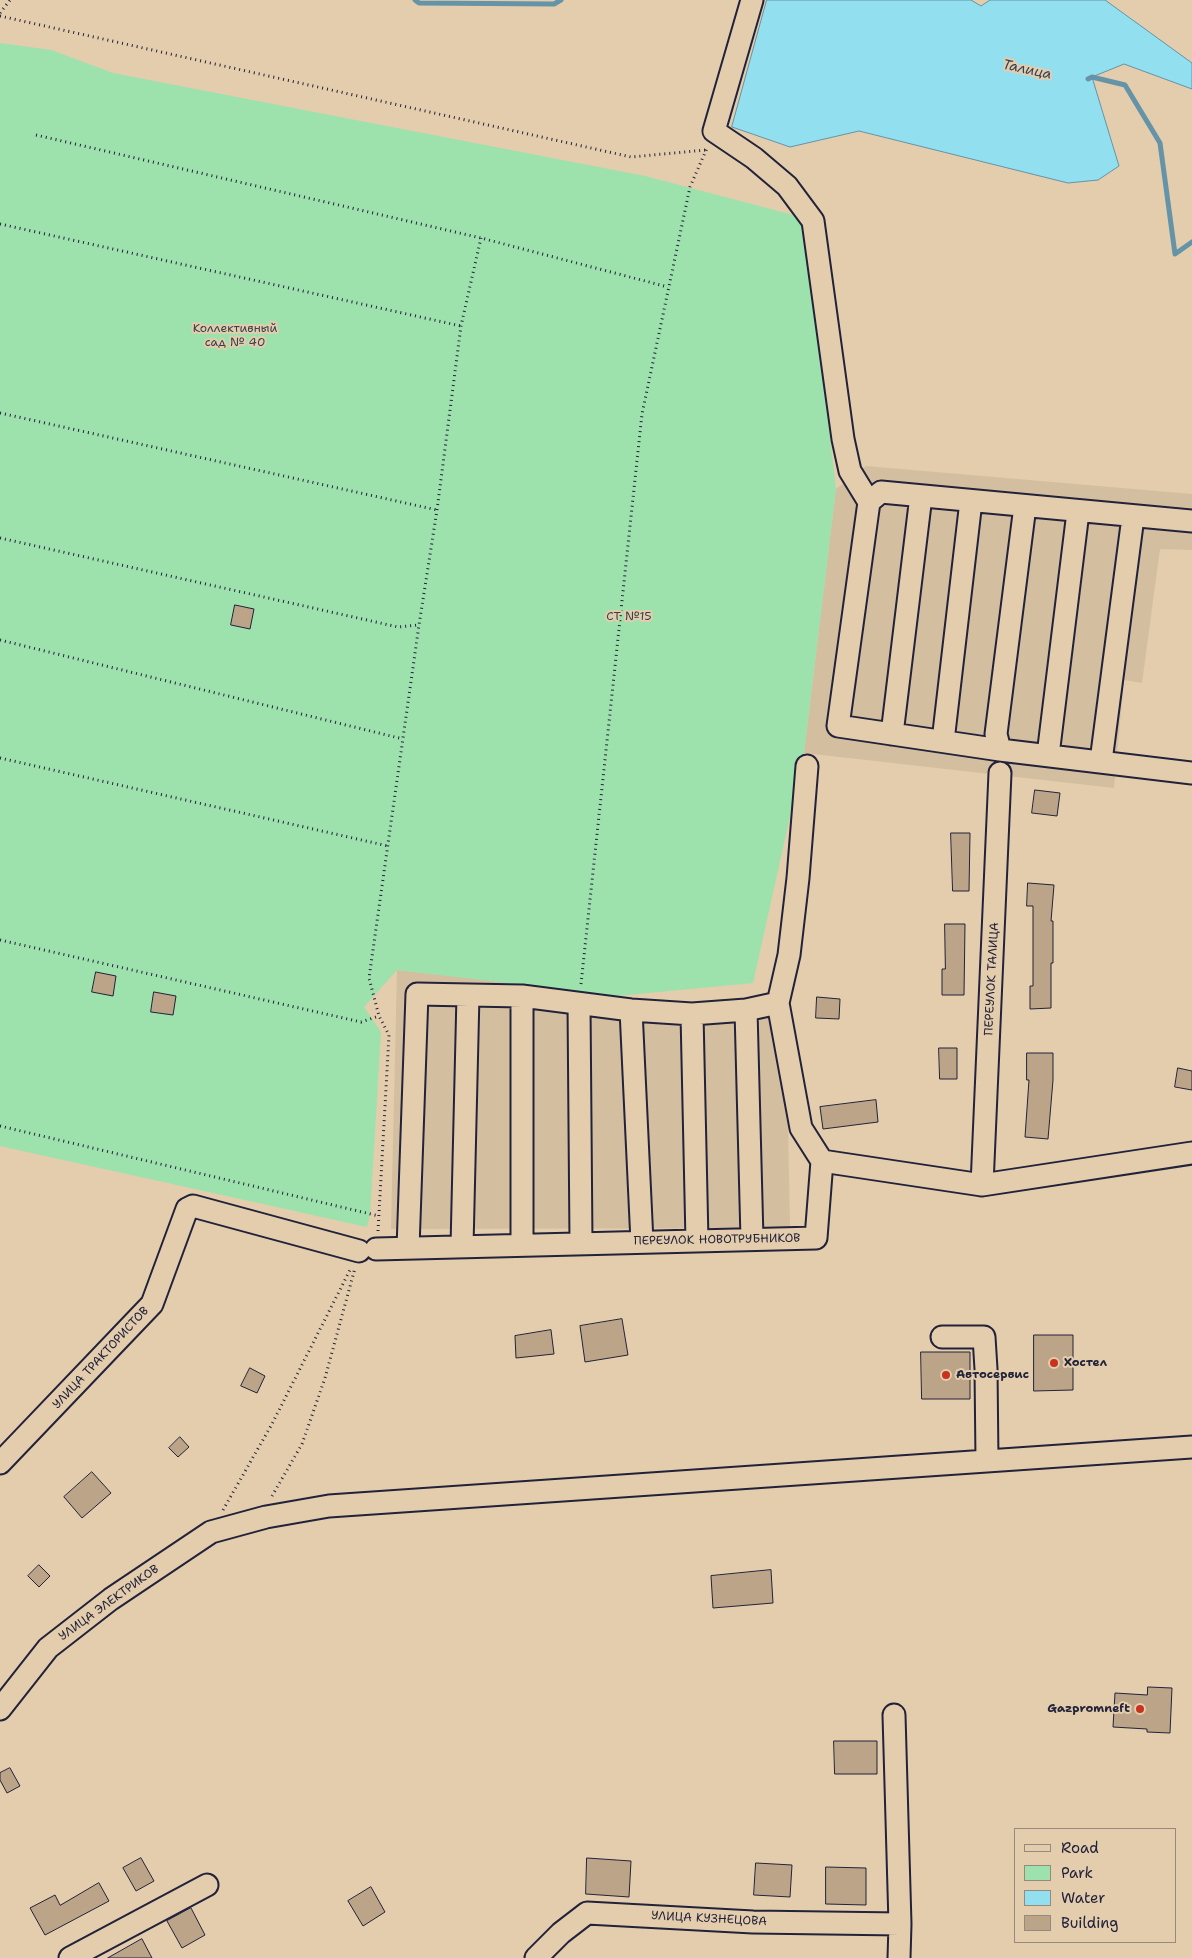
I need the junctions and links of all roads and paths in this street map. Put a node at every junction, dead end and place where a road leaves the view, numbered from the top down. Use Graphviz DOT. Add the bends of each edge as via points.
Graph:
graph roads {
  1 [pos="10,0"];
  2 [pos="752,0"];
  3 [pos="0,14"];
  4 [pos="36,135"];
  5 [pos="711,140"];
  6 [pos="0,224"];
  7 [pos="481,238"];
  8 [pos="668,287"];
  9 [pos="461,326"];
  10 [pos="0,413"];
  11 [pos="921,496"];
  12 [pos="971,501"];
  13 [pos="870,502"];
  14 [pos="1025,506"];
  15 [pos="437,510"];
  16 [pos="1078,512"];
  17 [pos="1133,517"];
  18 [pos="1192,521"];
  19 [pos="0,538"];
  20 [pos="419,625"];
  21 [pos="0,640"];
  22 [pos="892,734"];
  23 [pos="403,739"];
  24 [pos="943,741"];
  25 [pos="1000,750"];
  26 [pos="1048,755"];
  27 [pos="0,758"];
  28 [pos="1101,761"];
  29 [pos="807,766"];
  30 [pos="1000,773"];
  31 [pos="1192,773"];
  32 [pos="388,846"];
  33 [pos="0,940"];
  34 [pos="468,995"];
  35 [pos="522,996"];
  36 [pos="778,1003"];
  37 [pos="579,1004"];
  38 [pos="631,1010"];
  39 [pos="746,1010"];
  40 [pos="692,1014"];
  41 [pos="379,1016"];
  42 [pos="0,1126"];
  43 [pos="1192,1153"];
  44 [pos="822,1161"];
  45 [pos="982,1185"];
  46 [pos="187,1209"];
  47 [pos="380,1216"];
  48 [pos="752,1240"];
  49 [pos="697,1241"];
  50 [pos="642,1242"];
  51 [pos="581,1244"];
  52 [pos="522,1245"];
  53 [pos="462,1246"];
  54 [pos="408,1248"];
  55 [pos="368,1250"];
  56 [pos="942,1337"];
  57 [pos="1192,1447"];
  58 [pos="987,1461"];
  59 [pos="0,1463"];
  60 [pos="266,1517"];
  61 [pos="211,1532"];
  62 [pos="0,1709"];
  63 [pos="894,1715"];
  64 [pos="207,1885"];
  65 [pos="900,1924"];
  66 [pos="70,1958"];
  67 [pos="536,1958"];
  68 [pos="899,1958"];
  1 -- 3 [label="path"];
  2 -- 5 [label="street"];
  3 -- 5 [label="path" via="631,157"];
  4 -- 7 [label="path"];
  5 -- 8 [label="path" via="690,187"];
  5 -- 13 [label="street" via="754,158 787,186 813,221 843,439 850,471"];
  6 -- 9 [label="path"];
  7 -- 8 [label="path"];
  7 -- 9 [label="path"];
  8 -- 37 [label="path" via="642,414"];
  9 -- 15 [label="path"];
  10 -- 15 [label="path"];
  11 -- 12 [label="street"];
  11 -- 13 [label="street" via="881,492"];
  11 -- 22 [label="street"];
  12 -- 14 [label="street"];
  12 -- 24 [label="street"];
  13 -- 22 [label="street" via="838,726"];
  14 -- 16 [label="street"];
  14 -- 25 [label="street" via="996,734"];
  15 -- 20 [label="path"];
  16 -- 17 [label="street"];
  16 -- 26 [label="street"];
  17 -- 18 [label="street"];
  17 -- 28 [label="street"];
  19 -- 20 [label="path" via="398,627"];
  20 -- 23 [label="path"];
  21 -- 23 [label="path"];
  22 -- 24 [label="street"];
  23 -- 32 [label="path"];
  24 -- 25 [label="street"];
  25 -- 26 [label="street"];
  26 -- 28 [label="street"];
  27 -- 32 [label="path"];
  28 -- 31 [label="street"];
  29 -- 36 [label="street" via="798,878"];
  30 -- 45 [label="street, ПЕРЕУЛОК ТАЛИЦА"];
  32 -- 41 [label="path" via="369,978"];
  33 -- 41 [label="path" via="361,1022"];
  34 -- 35 [label="street"];
  34 -- 53 [label="street"];
  34 -- 54 [label="street" via="418,994"];
  35 -- 37 [label="street"];
  35 -- 52 [label="street"];
  36 -- 39 [label="street"];
  36 -- 44 [label="street" via="801,1128"];
  37 -- 38 [label="street"];
  37 -- 51 [label="street"];
  38 -- 40 [label="street"];
  38 -- 50 [label="street"];
  39 -- 40 [label="street"];
  39 -- 48 [label="street"];
  40 -- 49 [label="street"];
  41 -- 47 [label="path" via="389,1035"];
  42 -- 47 [label="path"];
  43 -- 45 [label="street"];
  44 -- 45 [label="street"];
  44 -- 48 [label="street, ПЕРЕУЛОК НОВОТРУБНИКОВ" via="816,1238"];
  46 -- 55 [label="street, ПЕРЕУЛОК НОВОТРУБНИКОВ" via="193,1206"];
  46 -- 59 [label="street, УЛИЦА ТРАКТОРИСТОВ" via="152,1304"];
  47 -- 55 [label="path"];
  48 -- 49 [label="street, ПЕРЕУЛОК НОВОТРУБНИКОВ"];
  49 -- 50 [label="street, ПЕРЕУЛОК НОВОТРУБНИКОВ"];
  50 -- 51 [label="street, ПЕРЕУЛОК НОВОТРУБНИКОВ"];
  51 -- 52 [label="street, ПЕРЕУЛОК НОВОТРУБНИКОВ"];
  52 -- 53 [label="street, ПЕРЕУЛОК НОВОТРУБНИКОВ"];
  53 -- 54 [label="street, ПЕРЕУЛОК НОВОТРУБНИКОВ"];
  54 -- 55 [label="street, ПЕРЕУЛОК НОВОТРУБНИКОВ"];
  55 -- 60 [label="path" via="302,1444 267,1505"];
  55 -- 61 [label="path"];
  56 -- 58 [label="street" via="984,1337"];
  57 -- 58 [label="street, УЛИЦА ЭЛЕКТРИКОВ"];
  58 -- 60 [label="street, УЛИЦА ЭЛЕКТРИКОВ" via="329,1506"];
  60 -- 61 [label="street, УЛИЦА ЭЛЕКТРИКОВ"];
  61 -- 62 [label="street, УЛИЦА ЭЛЕКТРИКОВ" via="111,1599 48,1648"];
  63 -- 65 [label="street"];
  64 -- 66 [label="street"];
  65 -- 67 [label="street, УЛИЦА КУЗНЕЦОВА" via="753,1922 587,1913"];
  65 -- 68 [label="street"];
}
